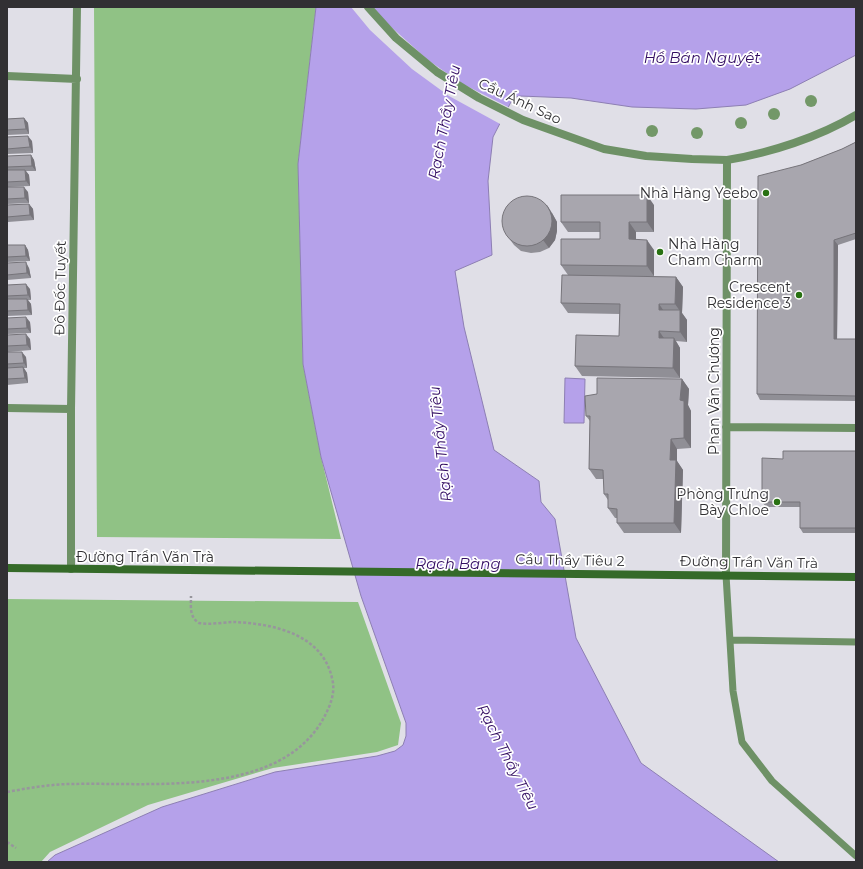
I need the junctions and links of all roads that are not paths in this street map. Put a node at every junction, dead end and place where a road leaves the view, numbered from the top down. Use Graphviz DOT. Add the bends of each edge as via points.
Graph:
graph roads {
  1 [pos="77,7"];
  2 [pos="368,7"];
  3 [pos="7,76"];
  4 [pos="77,79"];
  5 [pos="856,115"];
  6 [pos="727,160"];
  7 [pos="7,408"];
  8 [pos="71,409"];
  9 [pos="726,427"];
  10 [pos="856,428"];
  11 [pos="7,568"];
  12 [pos="71,569"];
  13 [pos="283,571"];
  14 [pos="641,574"];
  15 [pos="726,575"];
  16 [pos="856,576"];
  17 [pos="731,640"];
  18 [pos="856,642"];
  19 [pos="856,856"];
  1 -- 4 [label="street, Đô Đốc Tuyết"];
  2 -- 6 [label="street, Cầu Ánh Sao" via="396,38 437,72 479,98 523,120 604,149 646,156"];
  3 -- 4 [label="street"];
  4 -- 8 [label="street, Đô Đốc Tuyết"];
  5 -- 6 [label="street, Cầu Ánh Sao" via="803,140"];
  6 -- 9 [label="street, Phan Văn Chương"];
  7 -- 8 [label="street"];
  8 -- 12 [label="street, Đô Đốc Tuyết"];
  9 -- 10 [label="street"];
  9 -- 15 [label="street, Phan Văn Chương"];
  11 -- 12 [label="main road, Đường Trần Văn Trà"];
  12 -- 13 [label="main road, Đường Trần Văn Trà"];
  13 -- 14 [label="main road, Cầu Thầy Tiêu 2"];
  14 -- 15 [label="main road, Đường Trần Văn Trà"];
  15 -- 16 [label="main road, Đường Trần Văn Trà"];
  15 -- 17 [label="lane"];
  17 -- 18 [label="lane"];
  17 -- 19 [label="lane" via="733,691 742,742 772,781"];
}
